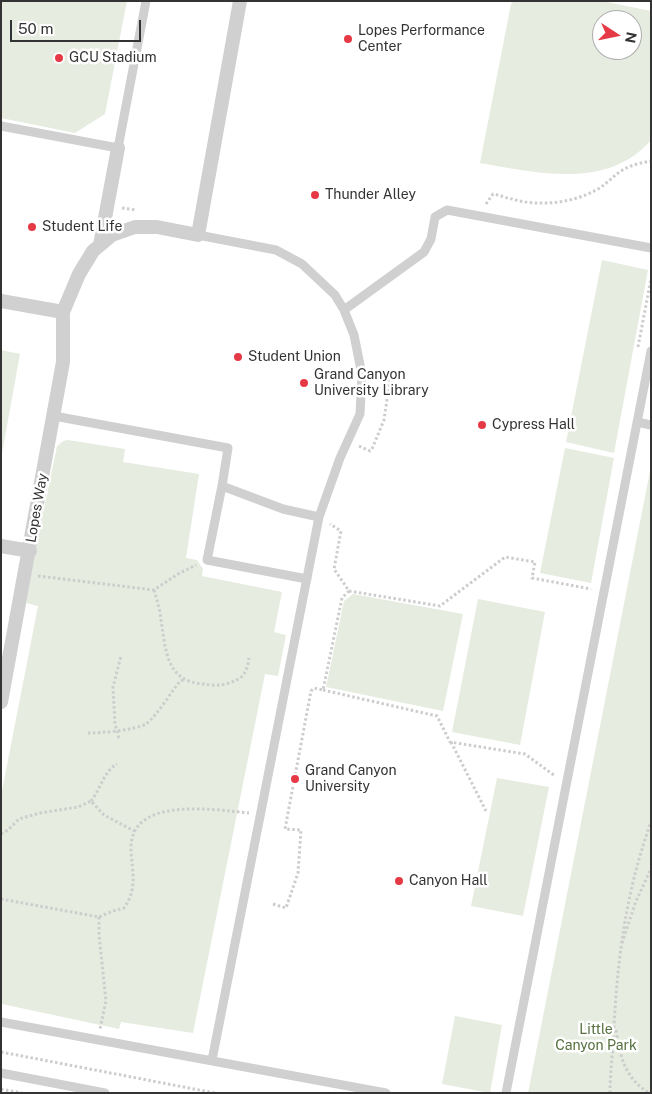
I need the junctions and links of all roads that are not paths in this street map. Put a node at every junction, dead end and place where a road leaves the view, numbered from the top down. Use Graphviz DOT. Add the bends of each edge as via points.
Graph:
graph roads {
  1 [pos="146,1"];
  2 [pos="240,1"];
  3 [pos="1,126"];
  4 [pos="118,148"];
  5 [pos="198,235"];
  6 [pos="100,245"];
  7 [pos="651,248"];
  8 [pos="1,300"];
  9 [pos="344,310"];
  10 [pos="63,312"];
  11 [pos="651,351"];
  12 [pos="54,416"];
  13 [pos="637,422"];
  14 [pos="651,425"];
  15 [pos="222,486"];
  16 [pos="318,517"];
  17 [pos="1,546"];
  18 [pos="30,551"];
  19 [pos="307,579"];
  20 [pos="1,702"];
  21 [pos="1,1022"];
  22 [pos="212,1060"];
  23 [pos="1,1073"];
  24 [pos="105,1093"];
  25 [pos="386,1093"];
  26 [pos="506,1093"];
  1 -- 4 [label="lane"];
  2 -- 5 [label="street"];
  3 -- 4 [label="lane"];
  4 -- 6 [label="street"];
  5 -- 6 [label="street" via="157,227 135,227 112,236"];
  5 -- 9 [label="lane" via="276,250 302,264 336,295"];
  6 -- 10 [label="street" via="79,274"];
  7 -- 9 [label="lane" via="447,210 435,217 431,239 424,252"];
  8 -- 10 [label="street"];
  9 -- 16 [label="lane" via="354,335 362,375 360,414"];
  10 -- 12 [label="street, Lopes Way" via="63,362"];
  11 -- 13 [label="lane"];
  12 -- 15 [label="lane" via="228,448"];
  12 -- 18 [label="street, Lopes Way"];
  13 -- 14 [label="lane"];
  13 -- 26 [label="lane"];
  15 -- 16 [label="lane" via="283,509"];
  15 -- 19 [label="lane" via="207,560"];
  16 -- 19 [label="lane"];
  17 -- 18 [label="street"];
  18 -- 20 [label="street, Lopes Way"];
  19 -- 22 [label="lane"];
  21 -- 22 [label="lane"];
  22 -- 25 [label="lane"];
  23 -- 24 [label="lane"];
}
